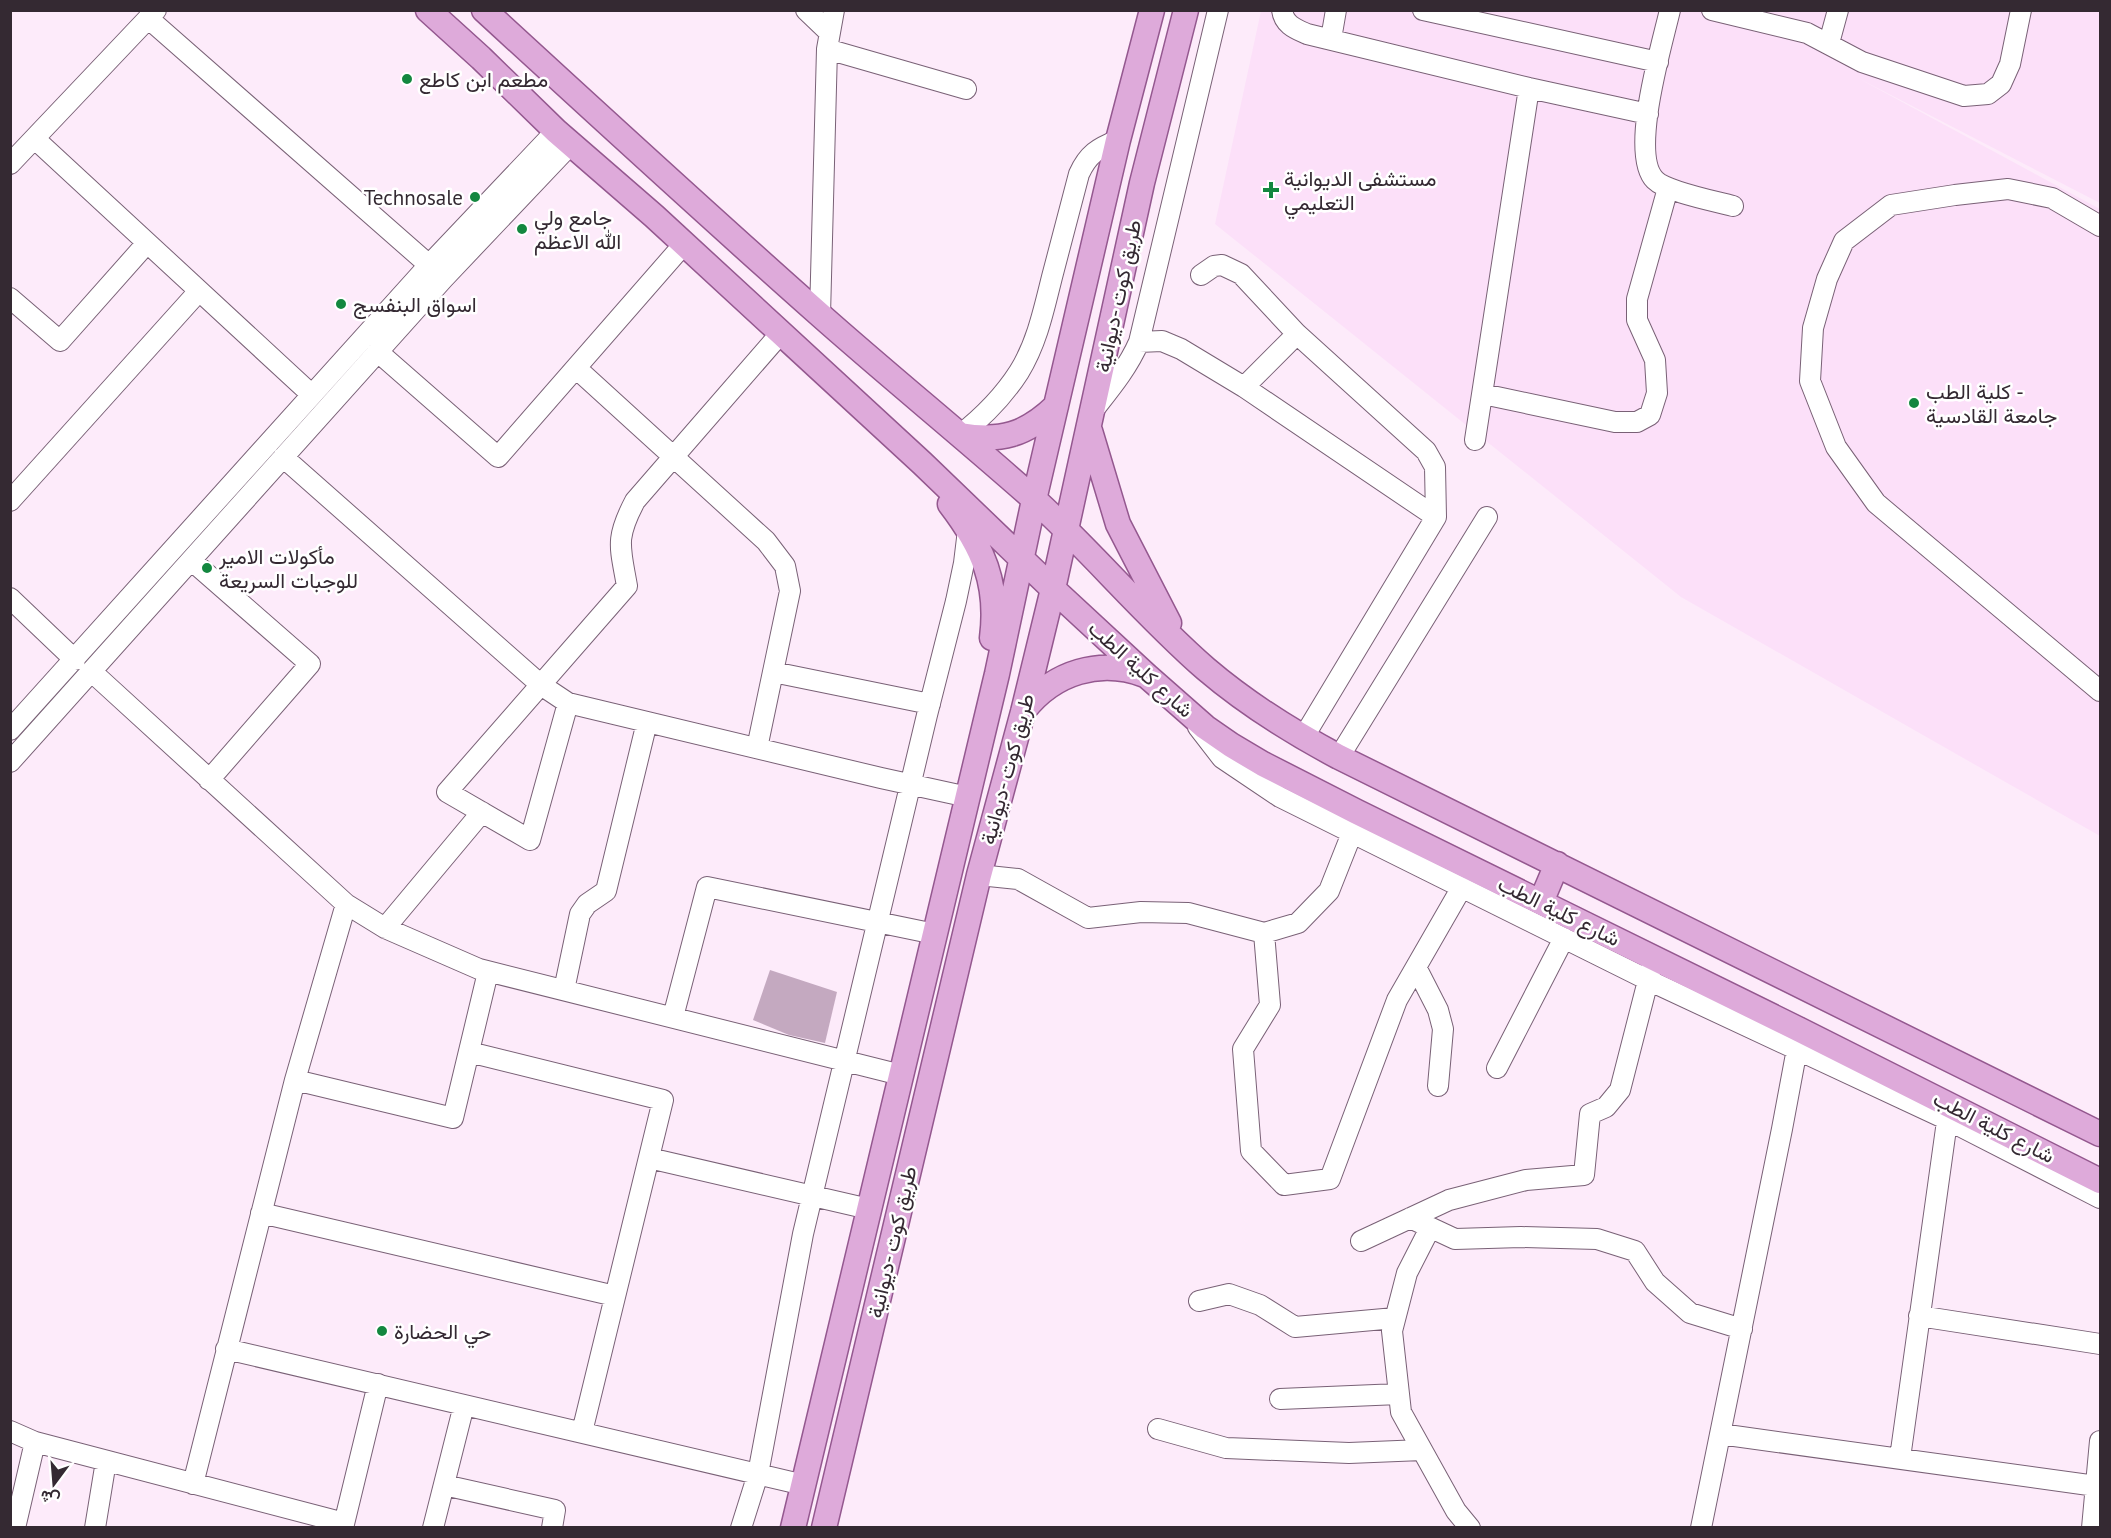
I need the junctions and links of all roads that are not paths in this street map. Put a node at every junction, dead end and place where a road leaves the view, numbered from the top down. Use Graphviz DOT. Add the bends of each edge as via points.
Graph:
graph roads {
  1 [pos="428,10"];
  2 [pos="484,10"];
  3 [pos="806,10"];
  4 [pos="834,10"];
  5 [pos="1152,10"];
  6 [pos="1186,10"];
  7 [pos="1218,10"];
  8 [pos="1282,10"];
  9 [pos="1336,10"];
  10 [pos="1423,10"];
  11 [pos="1670,10"];
  12 [pos="1712,10"];
  13 [pos="1838,10"];
  14 [pos="2021,10"];
  15 [pos="153,14"];
  16 [pos="506,31"];
  17 [pos="1330,39"];
  18 [pos="828,41"];
  19 [pos="1829,43"];
  20 [pos="481,58"];
  21 [pos="1658,62"];
  22 [pos="1529,88"];
  23 [pos="966,89"];
  24 [pos="1648,114"];
  25 [pos="564,137"];
  26 [pos="35,139"];
  27 [pos="1118,140"];
  28 [pos="10,164"];
  29 [pos="1668,188"];
  30 [pos="680,189"];
  31 [pos="1733,206"];
  32 [pos="654,216"];
  33 [pos="2100,226"];
  34 [pos="147,243"];
  35 [pos="684,244"];
  36 [pos="429,265"];
  37 [pos="1201,275"];
  38 [pos="199,291"];
  39 [pos="10,298"];
  40 [pos="820,315"];
  41 [pos="781,333"];
  42 [pos="1297,334"];
  43 [pos="1139,342"];
  44 [pos="378,352"];
  45 [pos="576,368"];
  46 [pos="1244,387"];
  47 [pos="1483,394"];
  48 [pos="312,395"];
  49 [pos="1056,406"];
  50 [pos="1091,420"];
  51 [pos="960,435"];
  52 [pos="1475,440"];
  53 [pos="284,457"];
  54 [pos="673,457"];
  55 [pos="922,462"];
  56 [pos="1034,500"];
  57 [pos="10,501"];
  58 [pos="1436,517"];
  59 [pos="1487,517"];
  60 [pos="968,530"];
  61 [pos="1066,530"];
  62 [pos="1021,559"];
  63 [pos="191,560"];
  64 [pos="1053,589"];
  65 [pos="10,598"];
  66 [pos="1181,646"];
  67 [pos="75,660"];
  68 [pos="92,672"];
  69 [pos="772,672"];
  70 [pos="997,674"];
  71 [pos="1147,676"];
  72 [pos="542,685"];
  73 [pos="2100,691"];
  74 [pos="1177,702"];
  75 [pos="568,703"];
  76 [pos="930,704"];
  77 [pos="1023,712"];
  78 [pos="647,722"];
  79 [pos="10,730"];
  80 [pos="1303,738"];
  81 [pos="757,748"];
  82 [pos="1339,757"];
  83 [pos="10,762"];
  84 [pos="209,780"];
  85 [pos="910,784"];
  86 [pos="968,796"];
  87 [pos="482,812"];
  88 [pos="1352,833"];
  89 [pos="1557,864"];
  90 [pos="979,875"];
  91 [pos="1462,887"];
  92 [pos="1541,902"];
  93 [pos="346,904"];
  94 [pos="878,922"];
  95 [pos="385,928"];
  96 [pos="1264,933"];
  97 [pos="935,934"];
  98 [pos="1564,938"];
  99 [pos="1416,968"];
  100 [pos="1651,969"];
  101 [pos="488,972"];
  102 [pos="564,990"];
  103 [pos="673,1017"];
  104 [pos="1799,1039"];
  105 [pos="469,1052"];
  106 [pos="845,1060"];
  107 [pos="1497,1068"];
  108 [pos="901,1075"];
  109 [pos="296,1080"];
  110 [pos="1438,1086"];
  111 [pos="1949,1112"];
  112 [pos="2100,1134"];
  113 [pos="649,1158"];
  114 [pos="2100,1181"];
  115 [pos="812,1197"];
  116 [pos="2100,1198"];
  117 [pos="869,1209"];
  118 [pos="261,1213"];
  119 [pos="1410,1218"];
  120 [pos="1430,1228"];
  121 [pos="1361,1241"];
  122 [pos="615,1296"];
  123 [pos="1199,1301"];
  124 [pos="1919,1316"];
  125 [pos="1395,1318"];
  126 [pos="1742,1329"];
  127 [pos="2100,1344"];
  128 [pos="226,1349"];
  129 [pos="378,1384"];
  130 [pos="1400,1394"];
  131 [pos="1280,1399"];
  132 [pos="464,1405"];
  133 [pos="1158,1428"];
  134 [pos="10,1431"];
  135 [pos="582,1432"];
  136 [pos="1720,1434"];
  137 [pos="35,1442"];
  138 [pos="2100,1442"];
  139 [pos="1422,1450"];
  140 [pos="1900,1458"];
  141 [pos="106,1461"];
  142 [pos="758,1474"];
  143 [pos="193,1484"];
  144 [pos="444,1485"];
  145 [pos="804,1485"];
  146 [pos="2096,1486"];
  147 [pos="343,1525"];
  148 [pos="15,1527"];
  149 [pos="95,1527"];
  150 [pos="432,1527"];
  151 [pos="552,1527"];
  152 [pos="741,1527"];
  153 [pos="793,1527"];
  154 [pos="824,1527"];
  155 [pos="1470,1527"];
  156 [pos="1701,1527"];
  157 [pos="2092,1527"];
  1 -- 20 [label="main road"];
  2 -- 16 [label="main road, شارع كلية الطب"];
  3 -- 18 [label="street"];
  4 -- 18 [label="street"];
  5 -- 27 [label="main road, طريق كوت -ديوانية"];
  6 -- 50 [label="main road, طريق كوت -ديوانية" via="1142,183"];
  7 -- 43 [label="street"];
  8 -- 17 [label="street" via="1291,27"];
  9 -- 17 [label="street"];
  10 -- 21 [label="street"];
  11 -- 21 [label="street"];
  12 -- 19 [label="street" via="1807,33"];
  13 -- 19 [label="street"];
  14 -- 19 [label="street" via="2010,64 2001,84 1988,94 1964,96 1863,62"];
  15 -- 26 [label="street"];
  15 -- 36 [label="street"];
  16 -- 20 [label="main road"];
  16 -- 30 [label="main road, شارع كلية الطب"];
  17 -- 22 [label="street"];
  18 -- 23 [label="street"];
  18 -- 40 [label="street"];
  20 -- 25 [label="main road"];
  21 -- 24 [label="street"];
  22 -- 24 [label="street"];
  22 -- 47 [label="street"];
  24 -- 29 [label="street" via="1644,150 1647,167 1655,180"];
  25 -- 32 [label="main road"];
  25 -- 36 [label="street"];
  25 -- 44 [label="street"];
  26 -- 28 [label="street"];
  26 -- 34 [label="street"];
  27 -- 49 [label="main road, طريق كوت -ديوانية"];
  27 -- 51 [label="street" via="1093,153 1079,174 1042,316 1020,371 1003,395"];
  29 -- 31 [label="street"];
  29 -- 47 [label="street" via="1637,299 1637,320 1655,360 1657,393 1650,415 1637,422 1615,422"];
  30 -- 32 [label="main road"];
  30 -- 40 [label="main road, شارع كلية الطب"];
  32 -- 35 [label="main road"];
  33 -- 73 [label="street" via="2052,198 2008,189 1891,205 1844,241 1827,279 1813,328 1810,381 1836,447 1876,503"];
  34 -- 38 [label="street"];
  34 -- 39 [label="street" via="60,341"];
  35 -- 41 [label="main road"];
  35 -- 45 [label="street"];
  36 -- 48 [label="street"];
  37 -- 42 [label="street" via="1222,265 1241,274"];
  38 -- 48 [label="street"];
  38 -- 57 [label="street"];
  40 -- 51 [label="main road, شارع كلية الطب"];
  41 -- 54 [label="street"];
  41 -- 55 [label="main road"];
  42 -- 46 [label="street"];
  42 -- 58 [label="street" via="1426,451 1435,466"];
  43 -- 46 [label="street" via="1162,341 1181,349"];
  43 -- 50 [label="street" via="1131,361"];
  44 -- 45 [label="street" via="498,457"];
  44 -- 53 [label="street"];
  45 -- 54 [label="street"];
  46 -- 58 [label="street"];
  47 -- 52 [label="street"];
  48 -- 67 [label="street"];
  49 -- 51 [label="main road" via="1023,432 1002,438"];
  49 -- 56 [label="main road, طريق كوت -ديوانية"];
  50 -- 61 [label="main road, طريق كوت -ديوانية"];
  50 -- 66 [label="main road" via="1105,486 1118,524"];
  51 -- 56 [label="main road, شارع كلية الطب"];
  53 -- 63 [label="street"];
  53 -- 72 [label="street"];
  54 -- 69 [label="street" via="766,541 785,566 790,591"];
  54 -- 72 [label="street" via="635,501 624,522 620,542 627,586"];
  55 -- 60 [label="main road"];
  55 -- 62 [label="main road, شارع كلية الطب"];
  56 -- 61 [label="main road, شارع كلية الطب"];
  56 -- 62 [label="main road, طريق كوت -ديوانية"];
  58 -- 80 [label="street"];
  59 -- 82 [label="street"];
  60 -- 70 [label="main road" via="990,576 994,610 992,648"];
  60 -- 76 [label="street" via="956,601"];
  61 -- 64 [label="main road, طريق كوت -ديوانية"];
  61 -- 66 [label="main road, شارع كلية الطب"];
  62 -- 64 [label="main road, شارع كلية الطب"];
  62 -- 70 [label="main road, طريق كوت -ديوانية"];
  63 -- 68 [label="street"];
  63 -- 84 [label="street" via="310,664"];
  64 -- 71 [label="main road, شارع كلية الطب"];
  64 -- 77 [label="main road, طريق كوت -ديوانية"];
  65 -- 67 [label="street"];
  66 -- 80 [label="main road, شارع كلية الطب" via="1236,693"];
  67 -- 79 [label="street"];
  68 -- 83 [label="street"];
  68 -- 84 [label="street"];
  69 -- 76 [label="street"];
  69 -- 81 [label="street"];
  70 -- 86 [label="main road, طريق كوت -ديوانية"];
  71 -- 74 [label="main road, شارع كلية الطب"];
  71 -- 77 [label="main road" via="1102,667 1071,674 1044,689"];
  72 -- 75 [label="street"];
  72 -- 87 [label="street" via="447,792"];
  74 -- 88 [label="street" via="1222,758 1280,797"];
  74 -- 92 [label="main road, شارع كلية الطب" via="1205,727 1263,764"];
  75 -- 78 [label="street"];
  75 -- 87 [label="street" via="530,840"];
  76 -- 85 [label="street"];
  77 -- 90 [label="main road, طريق كوت -ديوانية"];
  78 -- 81 [label="street"];
  78 -- 102 [label="street" via="606,891 580,914"];
  80 -- 82 [label="main road, شارع كلية الطب"];
  81 -- 85 [label="street"];
  82 -- 89 [label="main road, شارع كلية الطب"];
  84 -- 93 [label="street"];
  85 -- 86 [label="street"];
  85 -- 94 [label="street"];
  86 -- 97 [label="main road, طريق كوت -ديوانية"];
  87 -- 95 [label="street"];
  88 -- 91 [label="street"];
  88 -- 96 [label="street" via="1329,891 1298,923"];
  89 -- 92 [label="main road"];
  89 -- 112 [label="main road, شارع كلية الطب"];
  90 -- 96 [label="street" via="1018,879 1088,918 1141,912 1188,913"];
  90 -- 154 [label="main road, طريق كوت -ديوانية"];
  91 -- 98 [label="street"];
  91 -- 99 [label="street"];
  92 -- 100 [label="main road, شارع كلية الطب"];
  93 -- 95 [label="street"];
  93 -- 109 [label="street"];
  94 -- 97 [label="street"];
  94 -- 103 [label="street" via="707,887"];
  94 -- 106 [label="street"];
  95 -- 101 [label="street"];
  96 -- 99 [label="street" via="1270,1005 1244,1049 1251,1151 1284,1185 1330,1179 1397,1000"];
  97 -- 108 [label="main road, طريق كوت -ديوانية"];
  98 -- 100 [label="street"];
  98 -- 107 [label="street"];
  99 -- 110 [label="street" via="1438,1010 1443,1029"];
  100 -- 104 [label="main road, شارع كلية الطب"];
  100 -- 119 [label="street" via="1620,1090 1606,1107 1590,1114 1584,1175 1526,1180 1449,1200"];
  101 -- 102 [label="street"];
  101 -- 105 [label="street"];
  102 -- 103 [label="street"];
  103 -- 106 [label="street"];
  104 -- 111 [label="main road, شارع كلية الطب"];
  104 -- 126 [label="street"];
  105 -- 109 [label="street" via="453,1118"];
  105 -- 113 [label="street" via="663,1100"];
  106 -- 108 [label="street"];
  106 -- 115 [label="street"];
  108 -- 117 [label="main road, طريق كوت -ديوانية"];
  109 -- 118 [label="street"];
  111 -- 114 [label="main road, شارع كلية الطب"];
  111 -- 116 [label="street"];
  111 -- 124 [label="street"];
  113 -- 115 [label="street"];
  113 -- 122 [label="street"];
  115 -- 117 [label="street"];
  115 -- 142 [label="street"];
  117 -- 145 [label="main road, طريق كوت -ديوانية"];
  118 -- 122 [label="street"];
  118 -- 128 [label="street"];
  119 -- 120 [label="street"];
  119 -- 121 [label="street"];
  120 -- 125 [label="street" via="1407,1273"];
  120 -- 126 [label="street" via="1455,1239 1597,1239 1635,1251 1655,1282 1690,1313"];
  122 -- 135 [label="street"];
  123 -- 125 [label="street" via="1229,1294 1260,1305 1295,1327"];
  124 -- 127 [label="street"];
  124 -- 140 [label="street"];
  125 -- 130 [label="street" via="1392,1331"];
  126 -- 136 [label="street"];
  128 -- 129 [label="street"];
  128 -- 143 [label="street"];
  129 -- 132 [label="street"];
  129 -- 147 [label="street"];
  130 -- 131 [label="street"];
  130 -- 139 [label="street" via="1401,1412"];
  132 -- 135 [label="street"];
  132 -- 144 [label="street"];
  133 -- 139 [label="street" via="1226,1448 1349,1453"];
  134 -- 137 [label="street"];
  135 -- 142 [label="street"];
  136 -- 140 [label="street"];
  136 -- 156 [label="street"];
  137 -- 141 [label="street"];
  137 -- 148 [label="street"];
  138 -- 146 [label="street"];
  139 -- 155 [label="street" via="1456,1511"];
  140 -- 146 [label="street"];
  141 -- 143 [label="street"];
  141 -- 149 [label="street"];
  142 -- 145 [label="street"];
  142 -- 152 [label="street"];
  143 -- 147 [label="street"];
  144 -- 150 [label="street"];
  144 -- 151 [label="street" via="555,1510"];
  145 -- 153 [label="main road, طريق كوت -ديوانية"];
  146 -- 157 [label="street"];
}
